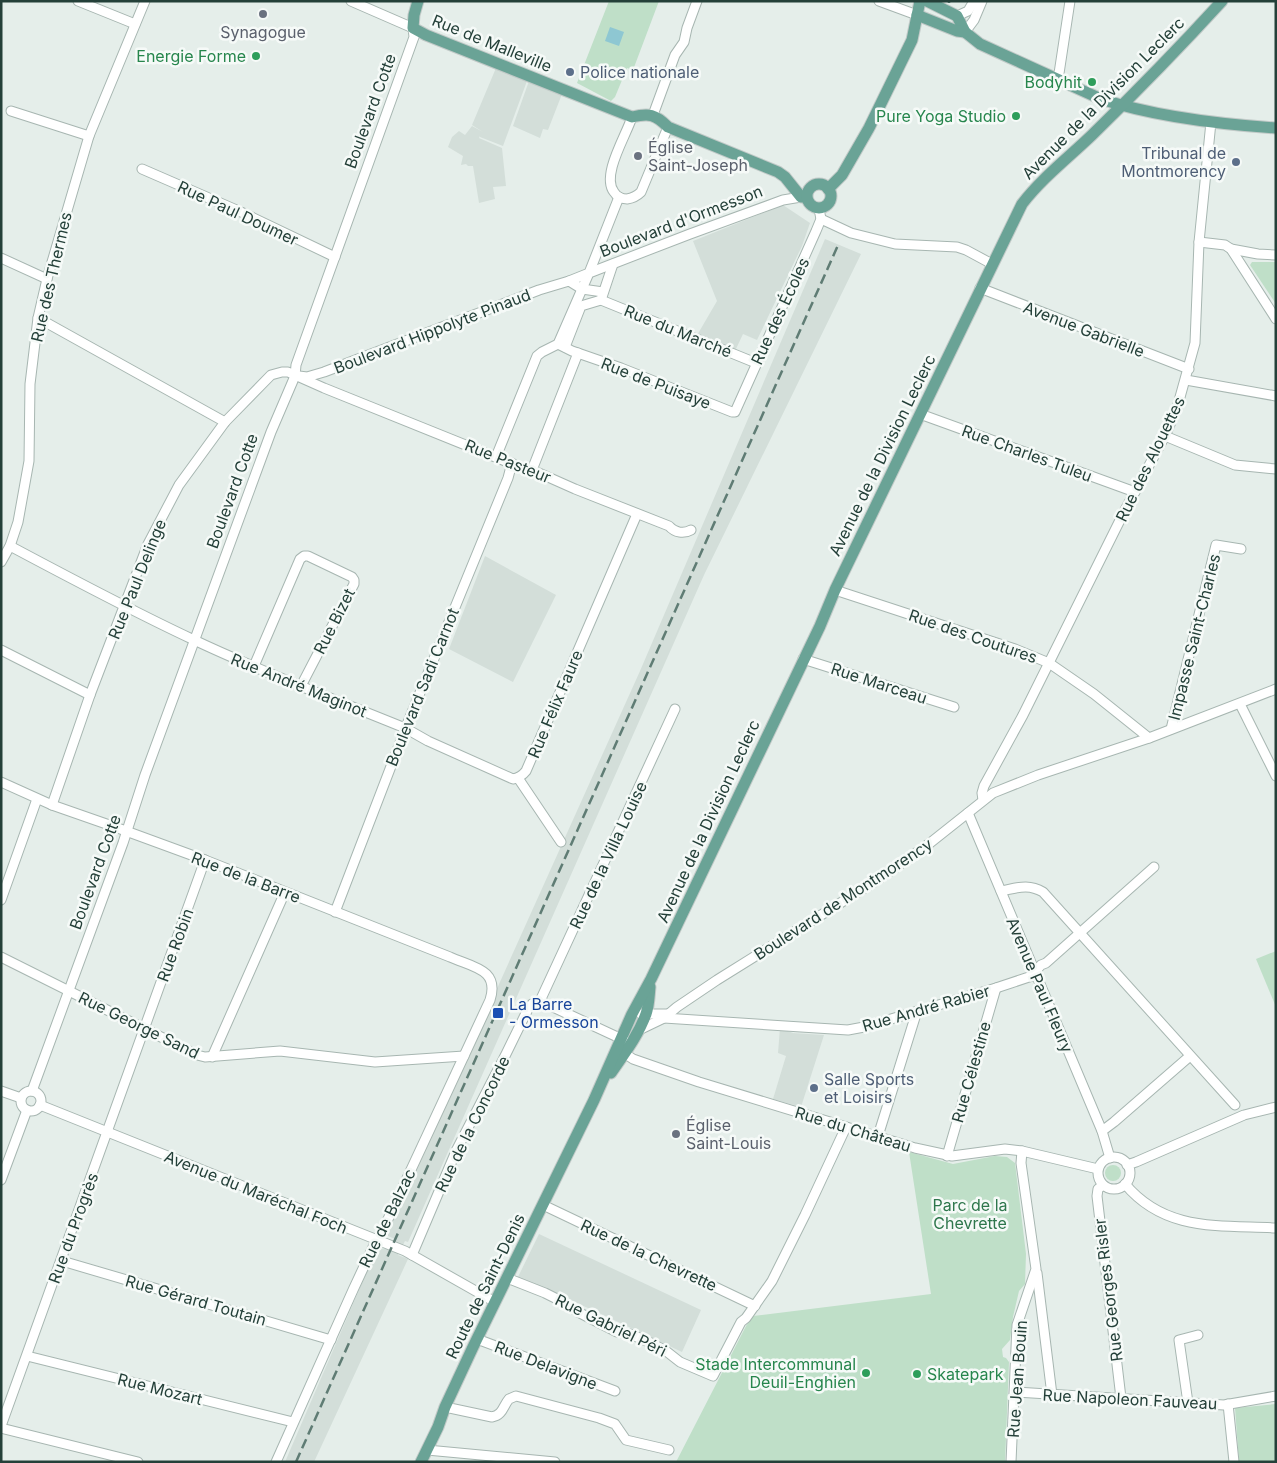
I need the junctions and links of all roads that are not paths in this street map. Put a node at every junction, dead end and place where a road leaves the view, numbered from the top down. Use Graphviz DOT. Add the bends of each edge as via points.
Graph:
graph roads {
  1 [pos="78,1"];
  2 [pos="145,1"];
  3 [pos="351,1"];
  4 [pos="418,1"];
  5 [pos="698,1"];
  6 [pos="880,1"];
  7 [pos="920,1"];
  8 [pos="927,1"];
  9 [pos="974,1"];
  10 [pos="978,1"];
  11 [pos="982,1"];
  12 [pos="1070,1"];
  13 [pos="1222,1"];
  14 [pos="917,15"];
  15 [pos="957,16"];
  16 [pos="933,21"];
  17 [pos="135,24"];
  18 [pos="413,28"];
  19 [pos="967,29"];
  20 [pos="912,40"];
  21 [pos="1058,80"];
  22 [pos="1121,106"];
  23 [pos="11,111"];
  24 [pos="653,115"];
  25 [pos="632,117"];
  26 [pos="1212,122"];
  27 [pos="668,127"];
  28 [pos="1276,128"];
  29 [pos="88,136"];
  30 [pos="142,169"];
  31 [pos="828,189"];
  32 [pos="619,197"];
  33 [pos="804,197"];
  34 [pos="820,214"];
  35 [pos="1199,242"];
  36 [pos="1231,249"];
  37 [pos="597,254"];
  38 [pos="1276,255"];
  39 [pos="335,257"];
  40 [pos="1,258"];
  41 [pos="992,264"];
  42 [pos="610,265"];
  43 [pos="589,274"];
  44 [pos="47,279"];
  45 [pos="569,281"];
  46 [pos="980,288"];
  47 [pos="582,289"];
  48 [pos="602,296"];
  49 [pos="578,305"];
  50 [pos="38,318"];
  51 [pos="1276,319"];
  52 [pos="562,345"];
  53 [pos="578,353"];
  54 [pos="756,363"];
  55 [pos="1189,369"];
  56 [pos="324,372"];
  57 [pos="295,376"];
  58 [pos="1186,380"];
  59 [pos="324,388"];
  60 [pos="1276,396"];
  61 [pos="735,412"];
  62 [pos="920,414"];
  63 [pos="225,422"];
  64 [pos="1165,436"];
  65 [pos="496,457"];
  66 [pos="512,463"];
  67 [pos="1276,469"];
  68 [pos="532,470"];
  69 [pos="1135,492"];
  70 [pos="637,514"];
  71 [pos="691,530"];
  72 [pos="10,546"];
  73 [pos="1241,549"];
  74 [pos="1,562"];
  75 [pos="835,590"];
  76 [pos="125,606"];
  77 [pos="194,640"];
  78 [pos="1,650"];
  79 [pos="803,659"];
  80 [pos="1049,663"];
  81 [pos="254,666"];
  82 [pos="301,686"];
  83 [pos="1276,690"];
  84 [pos="90,695"];
  85 [pos="1240,704"];
  86 [pos="954,707"];
  87 [pos="675,709"];
  88 [pos="405,728"];
  89 [pos="1171,729"];
  90 [pos="1149,738"];
  91 [pos="1276,776"];
  92 [pos="518,778"];
  93 [pos="1,782"];
  94 [pos="37,799"];
  95 [pos="984,800"];
  96 [pos="52,806"];
  97 [pos="968,813"];
  98 [pos="127,831"];
  99 [pos="561,842"];
  100 [pos="206,860"];
  101 [pos="1154,867"];
  102 [pos="1001,891"];
  103 [pos="285,892"];
  104 [pos="1,900"];
  105 [pos="335,912"];
  106 [pos="1080,933"];
  107 [pos="1,957"];
  108 [pos="1035,974"];
  109 [pos="488,975"];
  110 [pos="651,979"];
  111 [pos="996,988"];
  112 [pos="69,991"];
  113 [pos="540,1001"];
  114 [pos="917,1011"];
  115 [pos="649,1012"];
  116 [pos="632,1014"];
  117 [pos="666,1016"];
  118 [pos="146,1029"];
  119 [pos="639,1030"];
  120 [pos="621,1047"];
  121 [pos="464,1056"];
  122 [pos="1190,1056"];
  123 [pos="212,1057"];
  124 [pos="1,1091"];
  125 [pos="32,1091"];
  126 [pos="21,1098"];
  127 [pos="40,1105"];
  128 [pos="1235,1105"];
  129 [pos="1276,1107"];
  130 [pos="27,1110"];
  131 [pos="846,1127"];
  132 [pos="1102,1131"];
  133 [pos="107,1132"];
  134 [pos="878,1136"];
  135 [pos="1022,1151"];
  136 [pos="947,1156"];
  137 [pos="1110,1158"];
  138 [pos="1127,1165"];
  139 [pos="1098,1170"];
  140 [pos="1,1180"];
  141 [pos="554,1181"];
  142 [pos="1124,1184"];
  143 [pos="1103,1185"];
  144 [pos="543,1205"];
  145 [pos="1276,1228"];
  146 [pos="377,1240"];
  147 [pos="412,1255"];
  148 [pos="62,1261"];
  149 [pos="1036,1269"];
  150 [pos="507,1278"];
  151 [pos="495,1302"];
  152 [pos="755,1306"];
  153 [pos="1198,1335"];
  154 [pos="477,1339"];
  155 [pos="330,1340"];
  156 [pos="27,1356"];
  157 [pos="615,1391"];
  158 [pos="1014,1392"];
  159 [pos="1052,1395"];
  160 [pos="1276,1396"];
  161 [pos="1121,1398"];
  162 [pos="1188,1403"];
  163 [pos="1228,1404"];
  164 [pos="445,1406"];
  165 [pos="293,1422"];
  166 [pos="435,1426"];
  167 [pos="1,1427"];
  168 [pos="427,1450"];
  169 [pos="669,1450"];
  170 [pos="138,1462"];
  171 [pos="276,1462"];
  172 [pos="415,1462"];
  173 [pos="421,1462"];
  174 [pos="555,1462"];
  175 [pos="1012,1462"];
  176 [pos="1234,1462"];
  1 -- 17 [label="street"];
  2 -- 17 [label="street, Rue des Thermes"];
  3 -- 18 [label="street, Rue de Malleville"];
  4 -- 18 [label="main road, Boulevard Cotte"];
  5 -- 24 [label="street"];
  6 -- 14 [label="street"];
  7 -- 14 [label="main road"];
  8 -- 15 [label="main road"];
  9 -- 15 [label="street" via="968,11"];
  10 -- 19 [label="street"];
  11 -- 19 [label="street"];
  12 -- 21 [label="street"];
  13 -- 22 [label="main road, Avenue de la Division Leclerc"];
  14 -- 16 [label="main road"];
  14 -- 20 [label="main road"];
  15 -- 19 [label="main road"];
  16 -- 19 [label="main road" via="956,31"];
  16 -- 20 [label="main road"];
  17 -- 29 [label="street, Rue des Thermes"];
  18 -- 25 [label="main road, Rue de Malleville"];
  18 -- 39 [label="street, Boulevard Cotte" via="414,37"];
  19 -- 21 [label="main road" via="980,44"];
  20 -- 31 [label="main road" via="862,142 842,176"];
  21 -- 22 [label="main road"];
  22 -- 26 [label="main road"];
  22 -- 41 [label="main road, Avenue de la Division Leclerc" via="1029,195"];
  23 -- 29 [label="street"];
  24 -- 25 [label="main road, Rue de Malleville"];
  24 -- 27 [label="main road"];
  25 -- 32 [label="street" via="609,180"];
  26 -- 28 [label="main road"];
  26 -- 35 [label="street, Rue des Alouettes"];
  27 -- 32 [label="street" via="641,192 630,198"];
  27 -- 33 [label="main road" via="778,172"];
  29 -- 44 [label="street, Rue des Thermes"];
  30 -- 39 [label="street, Rue Paul Doumer"];
  31 -- 33 [label="main road" via="815,185"];
  31 -- 34 [label="main road" via="830,201"];
  32 -- 37 [label="street"];
  33 -- 34 [label="main road"];
  33 -- 42 [label="street, Boulevard d'Ormesson" via="783,200"];
  34 -- 41 [label="street" via="851,233 895,244 957,247"];
  34 -- 54 [label="street, Rue des Écoles"];
  35 -- 36 [label="street" via="1225,245"];
  35 -- 55 [label="street, Rue des Alouettes" via="1195,343"];
  36 -- 38 [label="street"];
  36 -- 51 [label="street"];
  37 -- 42 [label="street" via="602,262"];
  37 -- 43 [label="street"];
  39 -- 57 [label="street, Boulevard Cotte" via="296,365"];
  40 -- 44 [label="street"];
  41 -- 46 [label="main road, Avenue de la Division Leclerc"];
  42 -- 43 [label="street, Boulevard d'Ormesson"];
  42 -- 48 [label="street"];
  43 -- 45 [label="street, Boulevard Hippolyte Pinaud"];
  43 -- 47 [label="street, Boulevard d'Ormesson"];
  44 -- 50 [label="street, Rue des Thermes"];
  45 -- 47 [label="street"];
  45 -- 56 [label="street, Boulevard Hippolyte Pinaud"];
  46 -- 55 [label="street, Avenue Gabrielle"];
  46 -- 62 [label="main road, Avenue de la Division Leclerc"];
  47 -- 48 [label="street, Rue du Marché"];
  47 -- 49 [label="street, Boulevard d'Ormesson"];
  48 -- 49 [label="street"];
  48 -- 54 [label="street, Rue du Marché"];
  49 -- 52 [label="street, Boulevard d'Ormesson"];
  50 -- 63 [label="street"];
  50 -- 72 [label="street, Rue des Thermes" via="30,384 29,461 18,522"];
  52 -- 53 [label="street, Rue de Puisaye"];
  52 -- 65 [label="street" via="537,356"];
  53 -- 61 [label="street, Rue de Puisaye"];
  53 -- 68 [label="street"];
  54 -- 61 [label="street, Rue des Écoles"];
  55 -- 58 [label="street, Rue des Alouettes"];
  56 -- 57 [label="street, Boulevard Hippolyte Pinaud" via="307,377"];
  56 -- 59 [label="street"];
  57 -- 59 [label="street, Rue Pasteur"];
  57 -- 63 [label="street, Rue Paul Delinge" via="288,372 271,375"];
  57 -- 77 [label="street, Boulevard Cotte"];
  58 -- 60 [label="street"];
  58 -- 64 [label="street, Rue des Alouettes"];
  59 -- 65 [label="street, Rue Pasteur"];
  62 -- 69 [label="street, Rue Charles Tuleu"];
  62 -- 75 [label="main road, Avenue de la Division Leclerc"];
  63 -- 76 [label="street, Rue Paul Delinge" via="179,485 156,526"];
  64 -- 67 [label="street" via="1236,465"];
  64 -- 69 [label="street, Rue des Alouettes"];
  65 -- 66 [label="street, Rue Pasteur"];
  66 -- 68 [label="street, Rue Pasteur"];
  66 -- 88 [label="street, Boulevard Sadi Carnot"];
  68 -- 70 [label="street, Rue Pasteur"];
  69 -- 80 [label="street, Rue des Alouettes"];
  70 -- 71 [label="street, Rue Pasteur" via="682,533"];
  70 -- 92 [label="street, Rue Félix Faure" via="526,771"];
  72 -- 74 [label="street, Rue des Thermes"];
  72 -- 76 [label="street, Rue André Maginot"];
  73 -- 89 [label="street, Impasse Saint-Charles" via="1216,545"];
  75 -- 79 [label="main road, Avenue de la Division Leclerc"];
  75 -- 80 [label="street, Rue des Coutures"];
  76 -- 77 [label="street, Rue André Maginot"];
  76 -- 84 [label="street, Rue Paul Delinge"];
  77 -- 81 [label="street, Rue André Maginot"];
  77 -- 98 [label="street, Boulevard Cotte"];
  78 -- 84 [label="street"];
  79 -- 86 [label="street, Rue Marceau"];
  79 -- 110 [label="main road, Avenue de la Division Leclerc"];
  80 -- 90 [label="street, Rue des Coutures"];
  80 -- 95 [label="street, Rue des Alouettes" via="984,786"];
  81 -- 82 [label="street, Rue André Maginot"];
  81 -- 82 [label="street, Rue Bizet" via="300,559 308,556 352,577 354,584"];
  82 -- 88 [label="street, Rue André Maginot"];
  83 -- 85 [label="street, Boulevard de Montmorency"];
  84 -- 96 [label="street, Rue Paul Delinge"];
  85 -- 89 [label="street, Boulevard de Montmorency"];
  85 -- 91 [label="street"];
  87 -- 113 [label="street, Rue de la Villa Louise"];
  88 -- 92 [label="street" via="508,777"];
  88 -- 105 [label="street, Boulevard Sadi Carnot"];
  89 -- 90 [label="street, Boulevard de Montmorency"];
  90 -- 95 [label="street, Boulevard de Montmorency" via="1028,779"];
  92 -- 99 [label="street"];
  93 -- 94 [label="street, Rue de la Barre"];
  94 -- 96 [label="street, Rue de la Barre"];
  94 -- 104 [label="street"];
  95 -- 97 [label="street, Boulevard de Montmorency"];
  96 -- 98 [label="street, Rue de la Barre"];
  97 -- 102 [label="street, Avenue Paul Fleury"];
  97 -- 117 [label="street, Boulevard de Montmorency" via="882,877 716,980"];
  98 -- 100 [label="street, Rue de la Barre"];
  98 -- 112 [label="street, Boulevard Cotte"];
  100 -- 103 [label="street, Rue de la Barre"];
  100 -- 118 [label="street, Rue Robin"];
  101 -- 106 [label="street"];
  102 -- 106 [label="street" via="1034,887 1043,892"];
  102 -- 108 [label="street, Avenue Paul Fleury"];
  103 -- 105 [label="street, Rue de la Barre"];
  103 -- 123 [label="street"];
  105 -- 109 [label="street, Rue de la Barre"];
  106 -- 108 [label="street" via="1041,965"];
  106 -- 122 [label="street"];
  107 -- 112 [label="street, Rue George Sand"];
  108 -- 111 [label="street, Rue André Rabier"];
  108 -- 132 [label="street, Avenue Paul Fleury"];
  109 -- 121 [label="street, Rue de Balzac" via="493,991"];
  110 -- 115 [label="main road, Avenue de la Division Leclerc"];
  110 -- 116 [label="main road, Avenue de la Division Leclerc"];
  111 -- 114 [label="street, Rue André Rabier"];
  111 -- 136 [label="street, Rue Célestine"];
  112 -- 118 [label="street, Rue George Sand"];
  112 -- 125 [label="street, Boulevard Cotte"];
  113 -- 120 [label="street, Rue du Château"];
  113 -- 147 [label="street, Rue de la Concorde" via="528,1009 457,1149"];
  114 -- 117 [label="street, Rue André Rabier" via="848,1030"];
  114 -- 134 [label="street"];
  115 -- 116 [label="street, Rue André Rabier"];
  115 -- 117 [label="street, Rue André Rabier"];
  115 -- 119 [label="main road, Avenue de la Division Leclerc"];
  116 -- 120 [label="main road, Avenue de la Division Leclerc"];
  117 -- 119 [label="street, Boulevard de Montmorency"];
  118 -- 123 [label="street, Rue George Sand" via="197,1055"];
  118 -- 133 [label="street, Rue du Progrès"];
  119 -- 120 [label="main road, Avenue de la Division Leclerc" via="632,1044"];
  120 -- 131 [label="street, Rue du Château" via="633,1059 645,1064"];
  120 -- 141 [label="main road, Avenue de la Division Leclerc"];
  121 -- 123 [label="street, Rue George Sand" via="375,1062 280,1051"];
  121 -- 146 [label="street, Rue de Balzac"];
  122 -- 128 [label="street"];
  122 -- 132 [label="street"];
  124 -- 126 [label="street"];
  125 -- 126 [label="street" via="24,1093"];
  125 -- 127 [label="street" via="40,1096"];
  126 -- 130 [label="street" via="22,1106"];
  127 -- 130 [label="street" via="34,1110"];
  127 -- 133 [label="street, Avenue du Maréchal Foch"];
  129 -- 138 [label="street" via="1244,1115"];
  130 -- 140 [label="street"];
  131 -- 134 [label="street, Rue du Château"];
  131 -- 152 [label="street" via="772,1282"];
  132 -- 137 [label="street, Avenue Paul Fleury"];
  133 -- 146 [label="street, Avenue du Maréchal Foch"];
  133 -- 148 [label="street, Rue du Progrès"];
  134 -- 136 [label="street, Rue du Château"];
  135 -- 136 [label="street, Rue du Château" via="1005,1149"];
  135 -- 139 [label="street, Rue du Château"];
  135 -- 149 [label="street, Rue Jean Bouin"];
  137 -- 138 [label="street" via="1119,1158"];
  137 -- 139 [label="street" via="1102,1162"];
  138 -- 142 [label="street" via="1129,1177"];
  139 -- 143 [label="street" via="1098,1178"];
  141 -- 144 [label="main road, Route de Saint-Denis"];
  142 -- 143 [label="street" via="1116,1189"];
  142 -- 145 [label="street" via="1140,1201 1170,1218 1196,1224"];
  143 -- 161 [label="street, Rue Georges Risler" via="1097,1196"];
  144 -- 150 [label="main road, Route de Saint-Denis"];
  144 -- 152 [label="street, Rue de la Chevrette"];
  146 -- 147 [label="street, Avenue du Maréchal Foch"];
  146 -- 155 [label="street, Rue de Balzac"];
  147 -- 151 [label="street, Avenue du Maréchal Foch"];
  148 -- 155 [label="street, Rue Gérard Toutain"];
  148 -- 156 [label="street, Rue du Progrès"];
  149 -- 158 [label="street, Rue Jean Bouin" via="1018,1325"];
  149 -- 159 [label="street, Rue Jean Bouin"];
  150 -- 151 [label="main road, Route de Saint-Denis"];
  150 -- 152 [label="street, Rue Gabriel Péri" via="545,1293 616,1332 651,1343 680,1362 714,1376 741,1322"];
  151 -- 154 [label="main road, Route de Saint-Denis"];
  153 -- 162 [label="street" via="1179,1340"];
  154 -- 157 [label="street, Rue Delavigne"];
  154 -- 164 [label="main road, Route de Saint-Denis"];
  155 -- 165 [label="street, Rue de Balzac"];
  156 -- 165 [label="street, Rue Mozart"];
  156 -- 167 [label="street, Rue du Progrès"];
  158 -- 159 [label="street, Rue Napoleon Fauveau"];
  158 -- 175 [label="street, Rue Jean Bouin"];
  159 -- 161 [label="street, Rue Napoleon Fauveau"];
  160 -- 163 [label="street, Rue Napoleon Fauveau"];
  161 -- 162 [label="street, Rue Napoleon Fauveau"];
  162 -- 163 [label="street, Rue Napoleon Fauveau"];
  163 -- 176 [label="street"];
  164 -- 166 [label="main road, Route de Saint-Denis"];
  164 -- 169 [label="street" via="492,1417 500,1414 509,1399 516,1396 599,1418 615,1424 626,1440"];
  165 -- 171 [label="street, Rue de Balzac"];
  166 -- 168 [label="main road, Route de Saint-Denis"];
  166 -- 172 [label="main road, Route de Saint-Denis"];
  167 -- 170 [label="street"];
  168 -- 173 [label="main road, Route de Saint-Denis"];
  168 -- 174 [label="street"];
}
